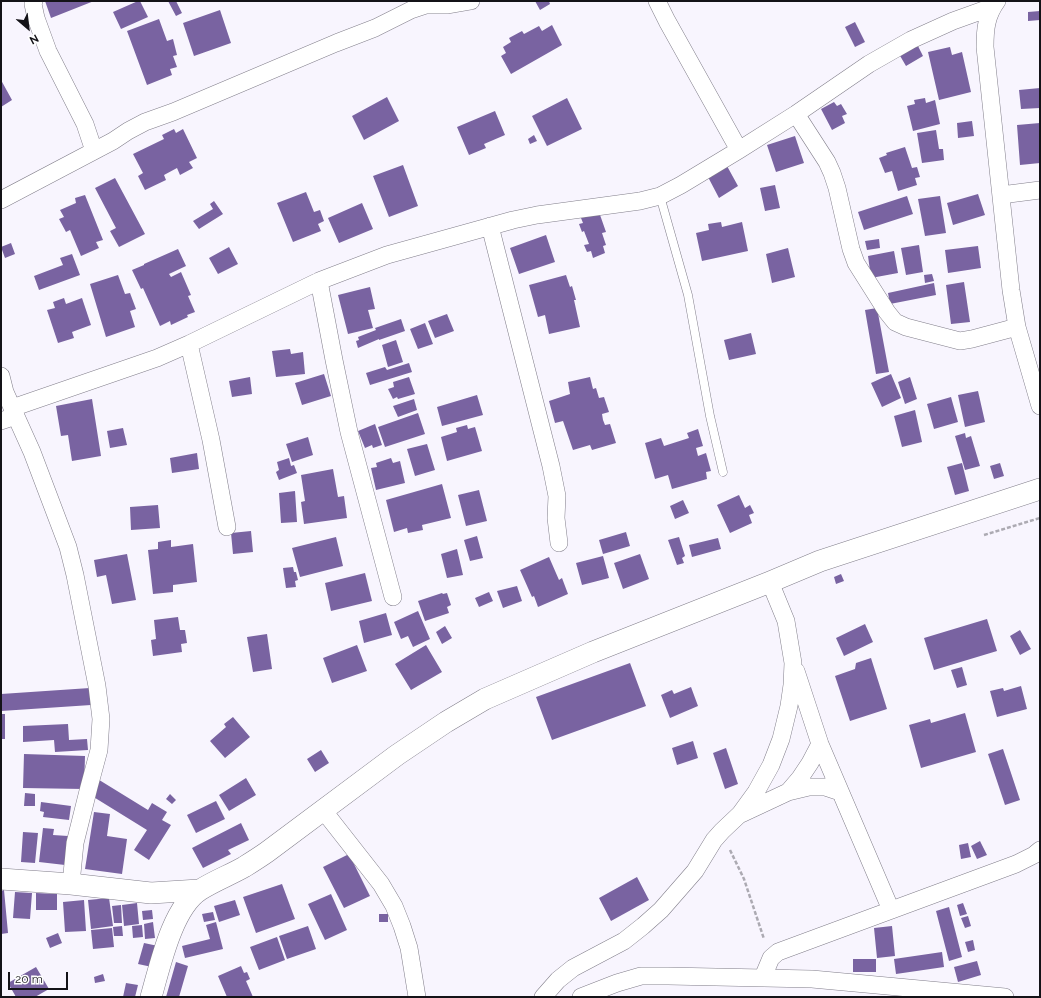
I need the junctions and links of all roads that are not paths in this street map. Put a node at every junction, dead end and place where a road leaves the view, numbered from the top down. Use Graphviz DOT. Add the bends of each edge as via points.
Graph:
graph roads {
  1 [pos="34,1"];
  2 [pos="471,1"];
  3 [pos="657,1"];
  4 [pos="425,3"];
  5 [pos="995,4"];
  6 [pos="796,114"];
  7 [pos="739,150"];
  8 [pos="94,151"];
  9 [pos="1040,190"];
  10 [pos="1001,195"];
  11 [pos="660,196"];
  12 [pos="1,200"];
  13 [pos="490,226"];
  14 [pos="319,281"];
  15 [pos="1017,327"];
  16 [pos="190,344"];
  17 [pos="1,376"];
  18 [pos="1040,406"];
  19 [pos="9,415"];
  20 [pos="723,472"];
  21 [pos="1040,489"];
  22 [pos="227,527"];
  23 [pos="559,544"];
  24 [pos="770,582"];
  25 [pos="393,596"];
  26 [pos="793,663"];
  27 [pos="820,744"];
  28 [pos="788,792"];
  29 [pos="840,792"];
  30 [pos="323,810"];
  31 [pos="740,814"];
  32 [pos="1040,850"];
  33 [pos="1,879"];
  34 [pos="71,884"];
  35 [pos="199,890"];
  36 [pos="891,910"];
  37 [pos="763,977"];
  38 [pos="151,997"];
  39 [pos="417,997"];
  40 [pos="543,997"];
  41 [pos="580,997"];
  42 [pos="1005,997"];
  1 -- 8 [label="street" via="36,18 48,52 85,124"];
  2 -- 4 [label="street" via="448,5"];
  3 -- 7 [label="street"];
  4 -- 8 [label="street" via="375,28 145,122"];
  5 -- 6 [label="street" via="911,40 869,64"];
  5 -- 10 [label="street" via="986,27 985,47"];
  6 -- 7 [label="street"];
  6 -- 15 [label="street" via="832,173 856,263 895,322 960,341"];
  7 -- 11 [label="street"];
  8 -- 12 [label="street"];
  9 -- 10 [label="street"];
  10 -- 15 [label="street"];
  11 -- 13 [label="street" via="537,215"];
  11 -- 20 [label="lane" via="688,295"];
  13 -- 14 [label="street" via="386,255"];
  13 -- 23 [label="street" via="551,466 557,496"];
  14 -- 16 [label="street"];
  14 -- 25 [label="street" via="349,432"];
  15 -- 18 [label="street"];
  16 -- 19 [label="street"];
  16 -- 22 [label="street"];
  17 -- 19 [label="street"];
  19 -- 34 [label="street" via="32,452 65,540 76,575 97,686 101,719 99,750 76,843"];
  21 -- 24 [label="street" via="820,561"];
  24 -- 26 [label="street" via="786,621"];
  24 -- 30 [label="street" via="593,652 485,699 397,755"];
  26 -- 27 [label="street"];
  26 -- 31 [label="street" via="789,706 781,739 771,766"];
  27 -- 28 [label="street" via="807,768"];
  27 -- 29 [label="street"];
  28 -- 29 [label="street" via="809,787 825,787"];
  28 -- 31 [label="street"];
  29 -- 36 [label="street"];
  30 -- 35 [label="street" via="267,852"];
  30 -- 39 [label="street" via="381,884 394,906 409,948"];
  31 -- 40 [label="street" via="714,840 695,871 661,910 624,941 574,968 558,980"];
  32 -- 36 [label="street" via="1016,864"];
  33 -- 34 [label="street"];
  34 -- 35 [label="street" via="151,893"];
  35 -- 38 [label="street" via="187,900 179,913"];
  36 -- 37 [label="street" via="778,952 771,958"];
  37 -- 41 [label="street" via="641,976"];
  37 -- 42 [label="street" via="812,979"];
}
